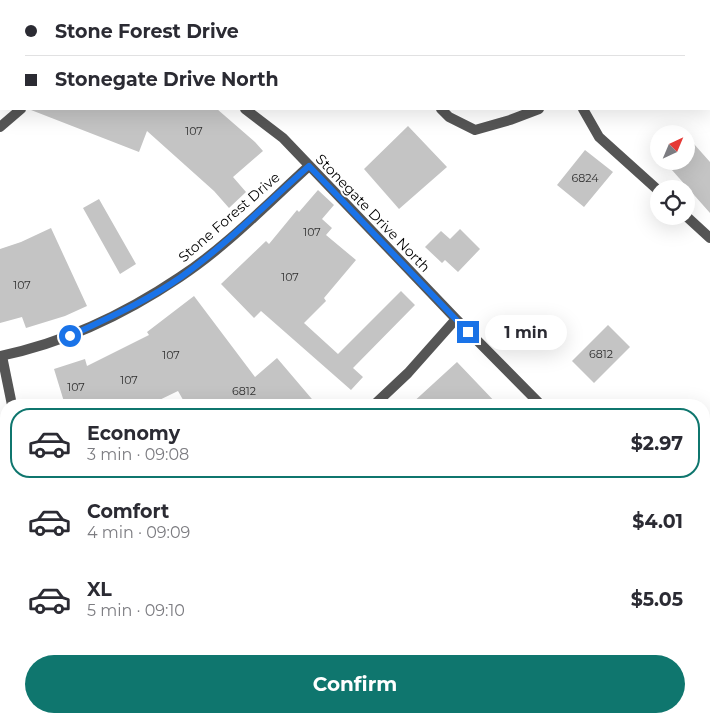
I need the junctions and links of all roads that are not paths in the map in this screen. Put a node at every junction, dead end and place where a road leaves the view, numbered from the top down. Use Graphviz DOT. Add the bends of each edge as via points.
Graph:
graph roads {
  1 [pos="20,110"];
  2 [pos="246,110"];
  3 [pos="442,110"];
  4 [pos="536,110"];
  5 [pos="584,110"];
  6 [pos="0,128"];
  7 [pos="309,166"];
  8 [pos="650,184"];
  9 [pos="695,224"];
  10 [pos="710,238"];
  11 [pos="456,319"];
  12 [pos="1,356"];
  13 [pos="11,399"];
  14 [pos="380,399"];
  15 [pos="535,399"];
  1 -- 6 [label="street"];
  2 -- 7 [label="street, Stonegate Drive North" via="283,138"];
  3 -- 4 [label="street" via="475,130"];
  5 -- 8 [label="street" via="599,138"];
  7 -- 11 [label="street, Stonegate Drive North"];
  7 -- 12 [label="street, Stone Forest Drive" via="228,240 181,277 133,306 70,336"];
  9 -- 10 [label="street"];
  11 -- 14 [label="street"];
  11 -- 15 [label="street, Stonegate Drive North"];
  12 -- 13 [label="street"];
}
